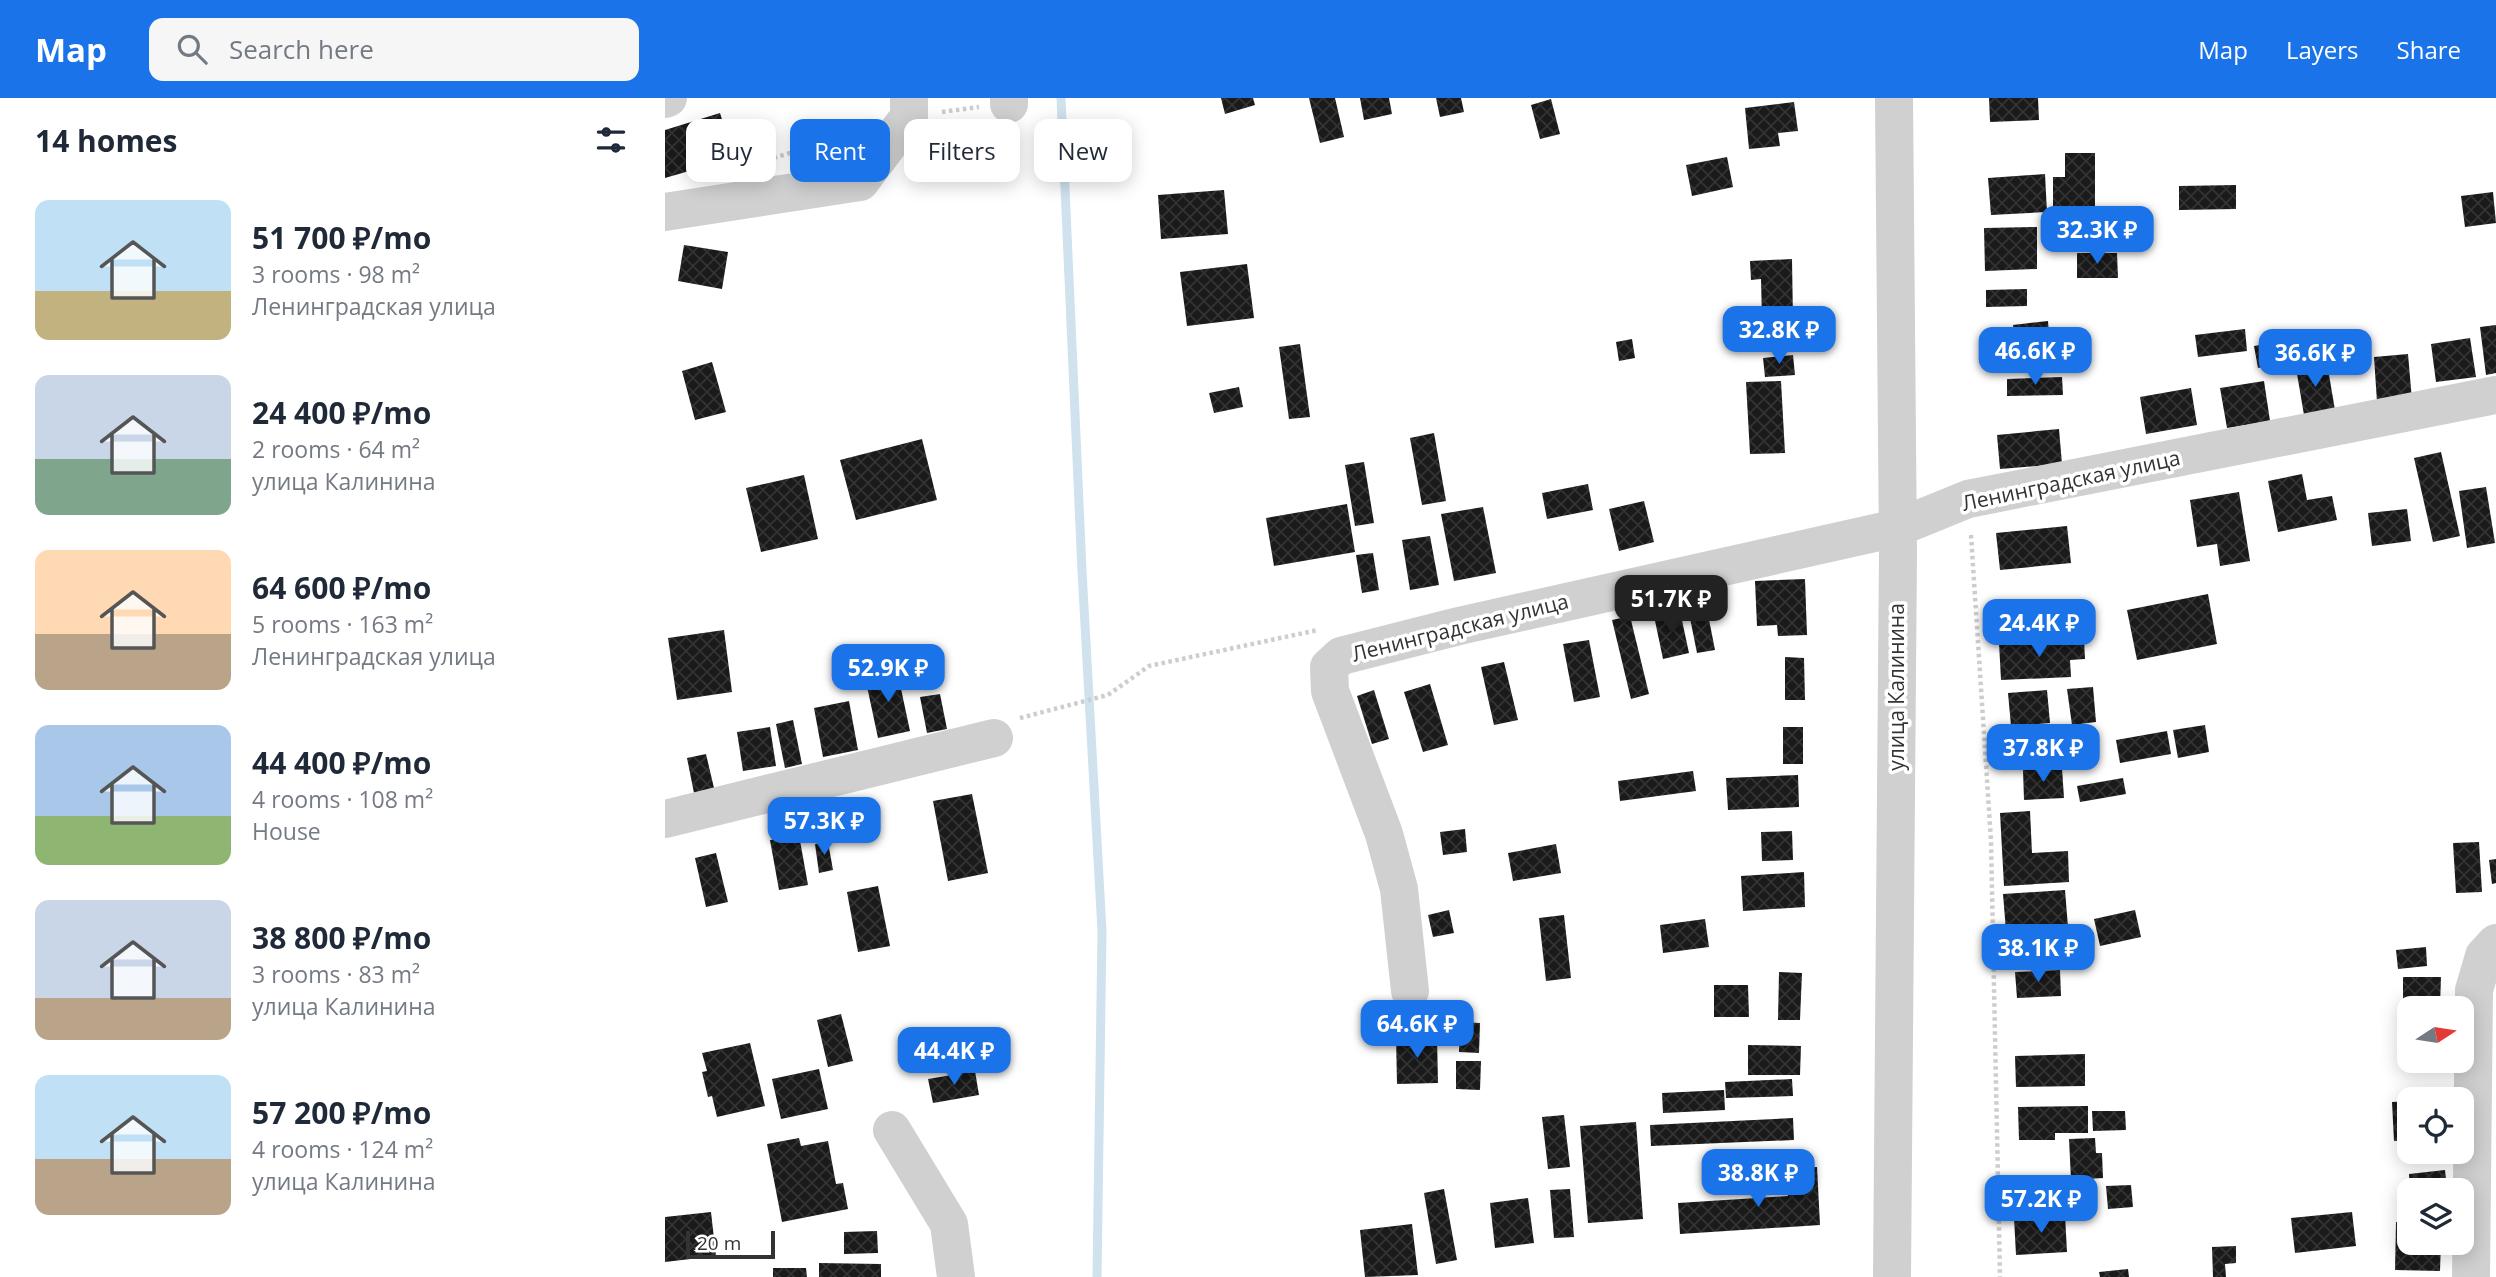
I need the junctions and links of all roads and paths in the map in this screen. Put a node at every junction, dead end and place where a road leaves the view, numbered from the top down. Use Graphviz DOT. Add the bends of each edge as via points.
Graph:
graph roads {
  1 [pos="909,98"];
  2 [pos="1894,98"];
  3 [pos="665,212"];
  4 [pos="2496,395"];
  5 [pos="1968,499"];
  6 [pos="1897,528"];
  7 [pos="1097,698"];
  8 [pos="1084,701"];
  9 [pos="994,738"];
  10 [pos="665,819"];
  11 [pos="2496,943"];
  12 [pos="1410,991"];
  13 [pos="892,1130"];
  14 [pos="956,1277"];
  15 [pos="1892,1277"];
  16 [pos="2000,1277"];
  17 [pos="2471,1277"];
  1 -- 3 [label="street" via="909,117 860,181"];
  2 -- 6 [label="street, улица Калинина"];
  4 -- 5 [label="street, Ленинградская улица"];
  5 -- 6 [label="street, Ленинградская улица"];
  5 -- 16 [label="path" via="1991,841"];
  6 -- 12 [label="street, Ленинградская улица" via="1459,626 1334,660 1329,667 1330,691 1384,834 1399,889"];
  6 -- 15 [label="street, улица Калинина"];
  7 -- 8 [label="path"];
  9 -- 10 [label="street"];
  11 -- 17 [label="street" via="2484,956 2474,990"];
  13 -- 14 [label="street" via="949,1224"];
}
